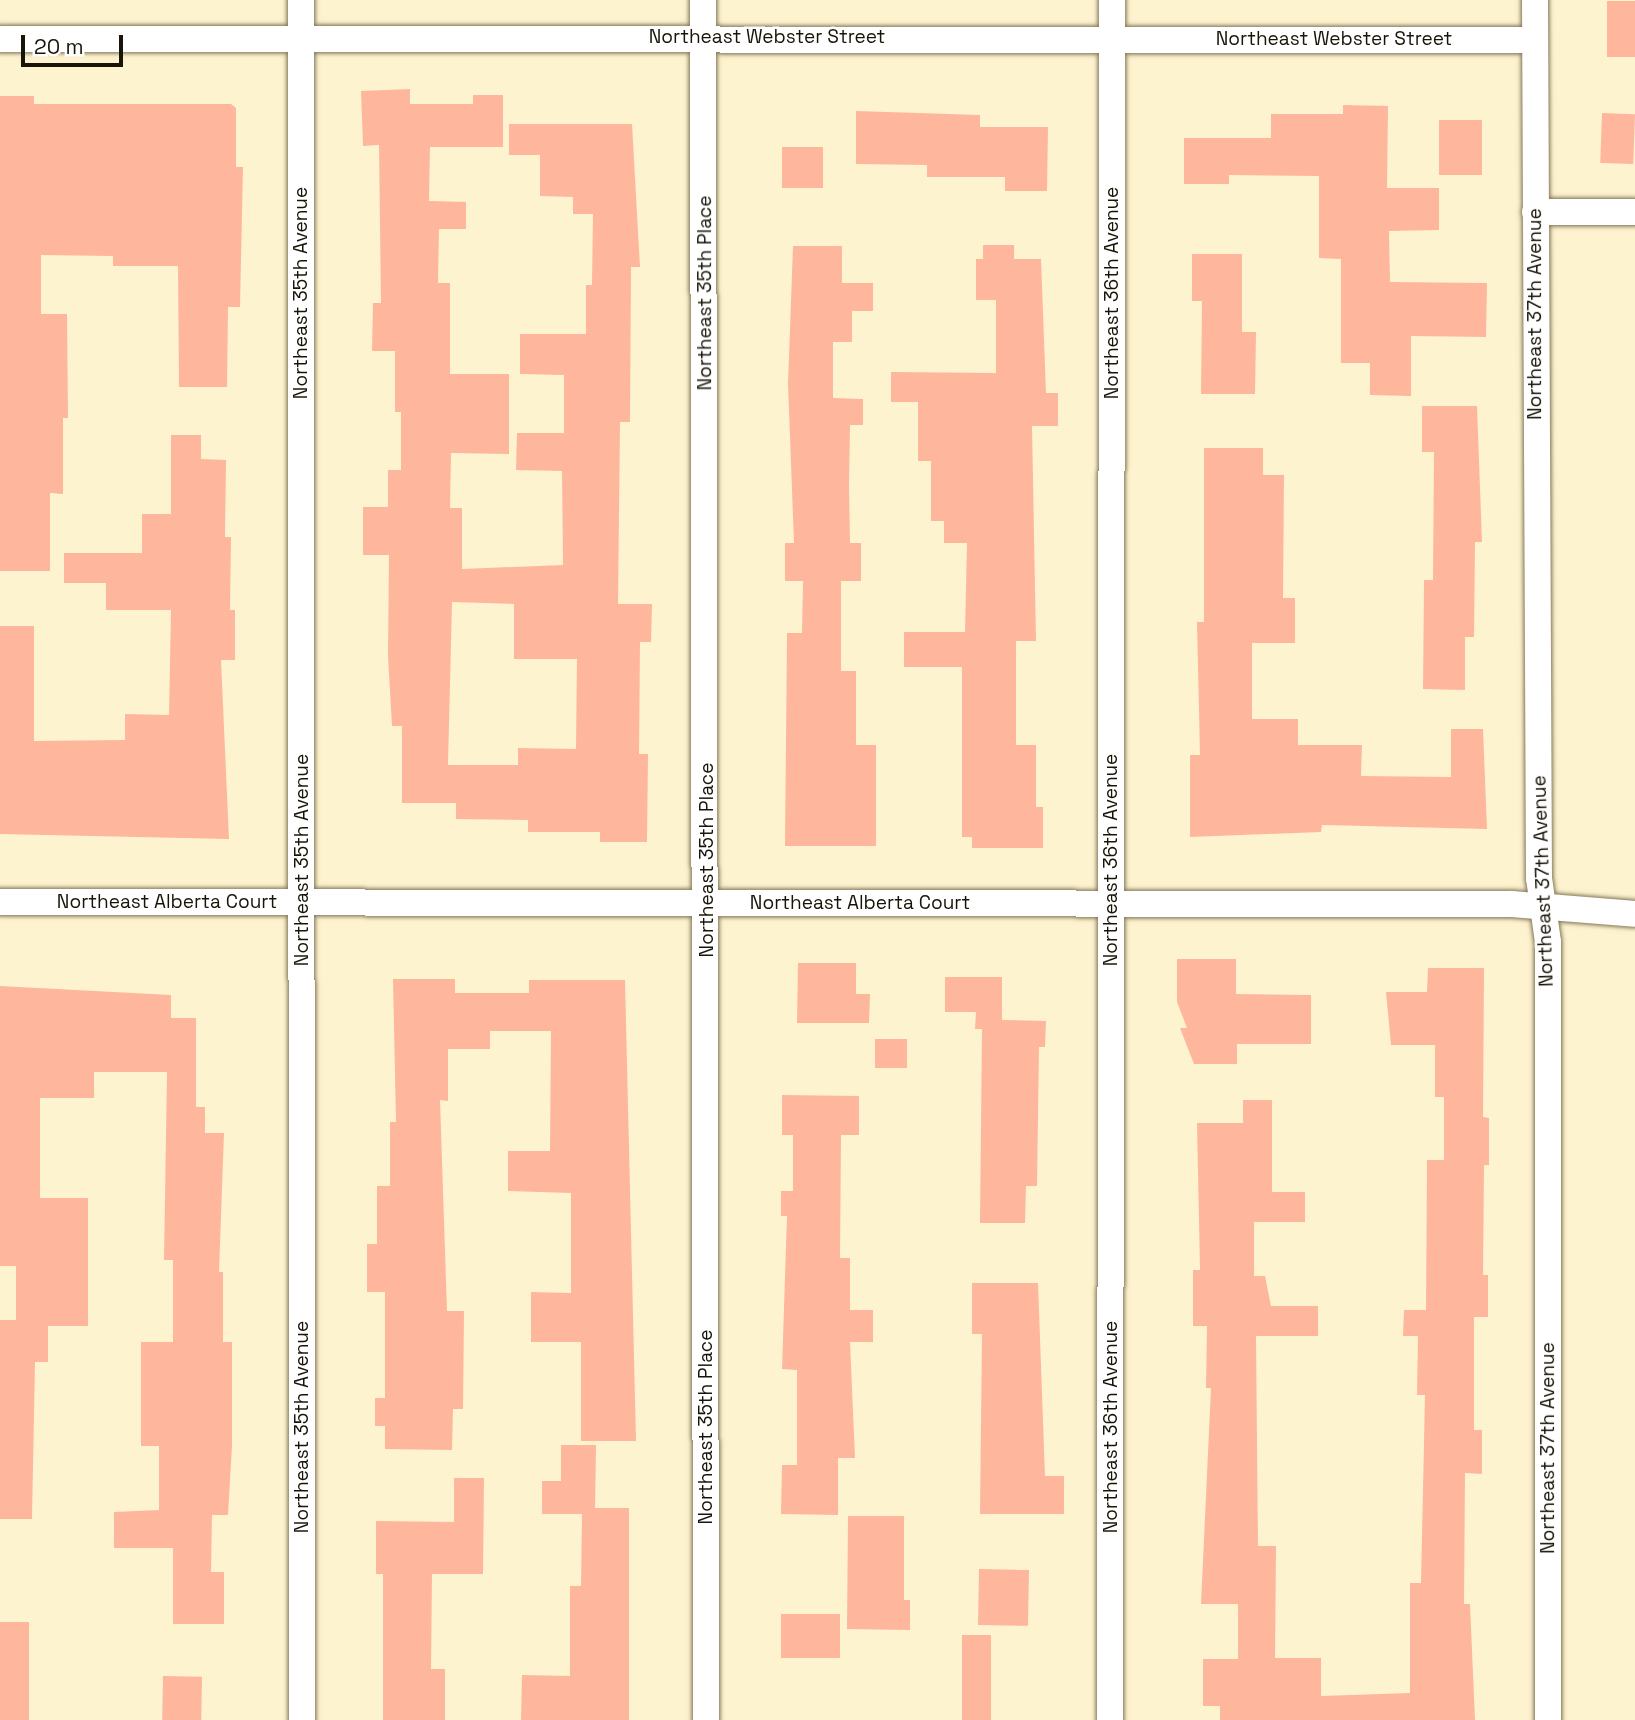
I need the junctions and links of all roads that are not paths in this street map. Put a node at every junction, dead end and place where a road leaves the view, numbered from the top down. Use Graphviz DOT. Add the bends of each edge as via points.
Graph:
graph roads {
  1 [pos="301,0"];
  2 [pos="703,0"];
  3 [pos="1112,0"];
  4 [pos="1535,0"];
  5 [pos="703,36"];
  6 [pos="301,37"];
  7 [pos="0,39"];
  8 [pos="1112,39"];
  9 [pos="1535,40"];
  10 [pos="1535,212"];
  11 [pos="1635,212"];
  12 [pos="0,902"];
  13 [pos="302,902"];
  14 [pos="708,902"];
  15 [pos="1111,903"];
  16 [pos="1544,908"];
  17 [pos="1635,914"];
  18 [pos="302,1720"];
  19 [pos="706,1720"];
  20 [pos="1110,1720"];
  21 [pos="1548,1720"];
  1 -- 6 [label="street, Northeast 35th Avenue"];
  2 -- 5 [label="street, Northeast 35th Place"];
  3 -- 8 [label="street, Northeast 36th Avenue"];
  4 -- 9 [label="street, Northeast 37th Avenue"];
  5 -- 6 [label="street, Northeast Webster Street"];
  5 -- 8 [label="street, Northeast Webster Street"];
  5 -- 14 [label="street, Northeast 35th Place"];
  6 -- 7 [label="street, Northeast Webster Street"];
  6 -- 13 [label="street, Northeast 35th Avenue"];
  8 -- 9 [label="street, Northeast Webster Street"];
  8 -- 15 [label="street, Northeast 36th Avenue"];
  9 -- 10 [label="street, Northeast 37th Avenue"];
  10 -- 11 [label="street"];
  10 -- 16 [label="street, Northeast 37th Avenue"];
  12 -- 13 [label="street, Northeast Alberta Court"];
  13 -- 14 [label="street, Northeast Alberta Court"];
  13 -- 18 [label="street, Northeast 35th Avenue"];
  14 -- 15 [label="street, Northeast Alberta Court"];
  14 -- 19 [label="street, Northeast 35th Place"];
  15 -- 16 [label="street, Northeast Alberta Court"];
  15 -- 20 [label="street, Northeast 36th Avenue"];
  16 -- 17 [label="street, Northeast Alberta Court"];
  16 -- 21 [label="street, Northeast 37th Avenue"];
}
